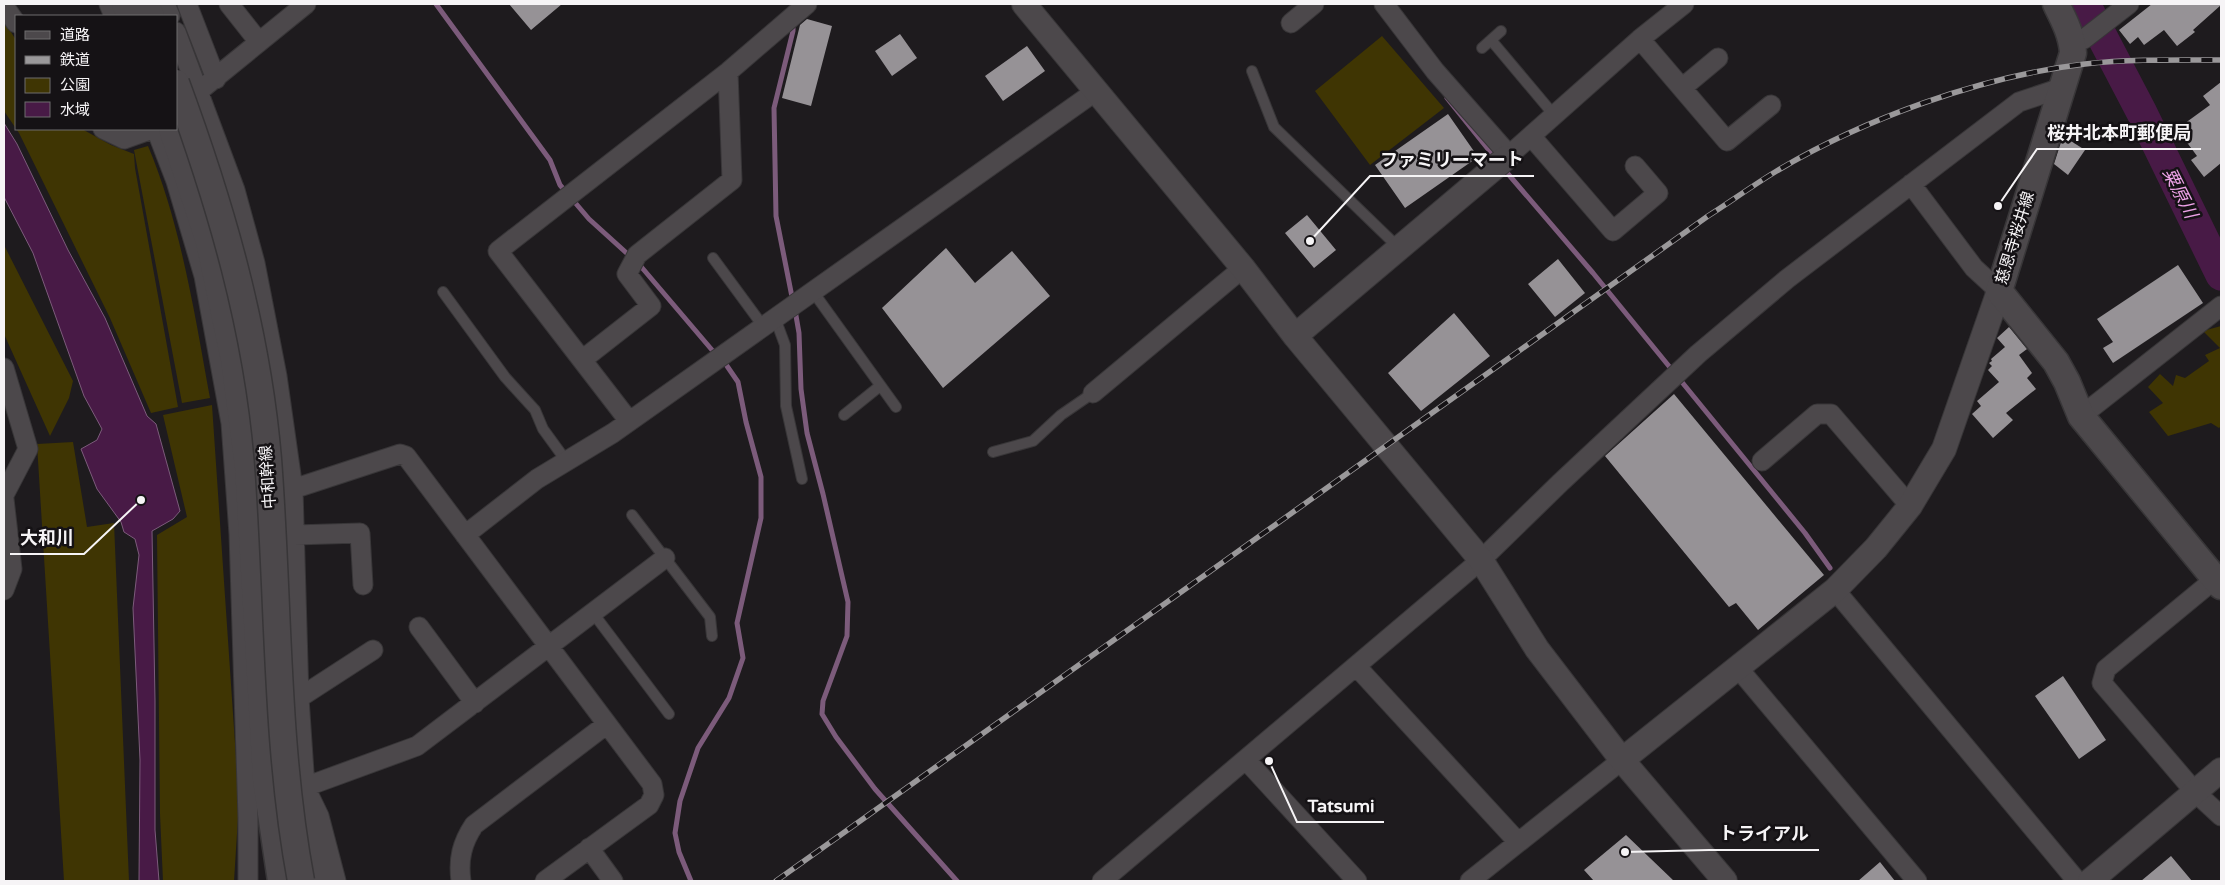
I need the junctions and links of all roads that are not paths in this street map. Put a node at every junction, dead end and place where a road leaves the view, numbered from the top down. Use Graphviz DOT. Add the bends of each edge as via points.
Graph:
graph roads {
  1 [pos="187,4"];
  2 [pos="229,4"];
  3 [pos="306,4"];
  4 [pos="1024,4"];
  5 [pos="1314,4"];
  6 [pos="1384,4"];
  7 [pos="1684,4"];
  8 [pos="2056,4"];
  9 [pos="2129,4"];
  10 [pos="4,6"];
  11 [pos="797,12"];
  12 [pos="15,22"];
  13 [pos="1291,23"];
  14 [pos="1501,32"];
  15 [pos="1640,39"];
  16 [pos="1491,40"];
  17 [pos="178,41"];
  18 [pos="2078,41"];
  19 [pos="259,42"];
  20 [pos="1482,48"];
  21 [pos="1718,58"];
  22 [pos="1252,71"];
  23 [pos="728,72"];
  24 [pos="216,79"];
  25 [pos="188,87"];
  26 [pos="1682,88"];
  27 [pos="2061,88"];
  28 [pos="1096,92"];
  29 [pos="1772,105"];
  30 [pos="1554,116"];
  31 [pos="105,130"];
  32 [pos="151,130"];
  33 [pos="154,130"];
  34 [pos="172,130"];
  35 [pos="1531,136"];
  36 [pos="1502,161"];
  37 [pos="1635,166"];
  38 [pos="1911,184"];
  39 [pos="1399,248"];
  40 [pos="713,258"];
  41 [pos="1243,268"];
  42 [pos="1999,291"];
  43 [pos="443,292"];
  44 [pos="814,293"];
  45 [pos="2218,308"];
  46 [pos="781,314"];
  47 [pos="1295,336"];
  48 [pos="582,360"];
  49 [pos="4,368"];
  50 [pos="880,386"];
  51 [pos="1093,393"];
  52 [pos="896,407"];
  53 [pos="844,415"];
  54 [pos="2081,416"];
  55 [pos="629,421"];
  56 [pos="993,452"];
  57 [pos="1762,461"];
  58 [pos="567,462"];
  59 [pos="802,479"];
  60 [pos="293,489"];
  61 [pos="4,495"];
  62 [pos="4,499"];
  63 [pos="1910,506"];
  64 [pos="632,515"];
  65 [pos="465,534"];
  66 [pos="295,535"];
  67 [pos="665,558"];
  68 [pos="1481,560"];
  69 [pos="2218,582"];
  70 [pos="363,585"];
  71 [pos="4,590"];
  72 [pos="1835,590"];
  73 [pos="593,613"];
  74 [pos="418,627"];
  75 [pos="712,636"];
  76 [pos="549,647"];
  77 [pos="373,650"];
  78 [pos="1356,666"];
  79 [pos="1738,668"];
  80 [pos="298,698"];
  81 [pos="475,703"];
  82 [pos="669,714"];
  83 [pos="606,724"];
  84 [pos="1246,760"];
  85 [pos="1622,760"];
  86 [pos="2221,770"];
  87 [pos="305,788"];
  88 [pos="2194,792"];
  89 [pos="2221,816"];
  90 [pos="248,818"];
  91 [pos="1518,842"];
  92 [pos="589,848"];
  93 [pos="248,881"];
  94 [pos="260,881"];
  95 [pos="281,881"];
  96 [pos="301,881"];
  97 [pos="320,881"];
  98 [pos="336,881"];
  99 [pos="462,881"];
  100 [pos="545,881"];
  101 [pos="613,881"];
  102 [pos="1102,881"];
  103 [pos="1357,881"];
  104 [pos="1470,881"];
  105 [pos="1725,881"];
  106 [pos="1917,881"];
  107 [pos="2077,881"];
  108 [pos="2090,881"];
  1 -- 24 [label="street"];
  2 -- 19 [label="street"];
  3 -- 19 [label="street"];
  4 -- 28 [label="street"];
  5 -- 13 [label="street"];
  6 -- 36 [label="street"];
  7 -- 15 [label="street"];
  8 -- 18 [label="main road"];
  9 -- 18 [label="street"];
  10 -- 12 [label="street"];
  11 -- 23 [label="street"];
  14 -- 16 [label="lane"];
  15 -- 26 [label="street"];
  15 -- 30 [label="street"];
  16 -- 20 [label="lane"];
  16 -- 30 [label="lane"];
  17 -- 25 [label="street"];
  18 -- 27 [label="main road, 慈恩寺桜井線"];
  19 -- 24 [label="street"];
  21 -- 26 [label="street"];
  22 -- 39 [label="lane" via="1274,127"];
  23 -- 48 [label="street" via="732,180 634,259 627,274 650,306"];
  23 -- 48 [label="street" via="498,250"];
  24 -- 25 [label="street"];
  25 -- 60 [label="street" via="235,190 255,263 277,376"];
  25 -- 96 [label="main road, 中和幹線, bridge" via="236,269 258,380 268,458 285,771 291,830"];
  26 -- 29 [label="street" via="1727,141"];
  27 -- 38 [label="street" via="2019,102"];
  27 -- 42 [label="main road, 慈恩寺桜井線"];
  28 -- 41 [label="street"];
  28 -- 44 [label="street"];
  30 -- 35 [label="street"];
  31 -- 32 [label="street" via="124,139"];
  33 -- 90 [label="street" via="176,181 204,276 231,423 240,534"];
  34 -- 95 [label="main road, 中和幹線" via="209,242 234,360 248,467 266,780"];
  35 -- 36 [label="street"];
  35 -- 37 [label="street" via="1613,231 1658,193"];
  36 -- 39 [label="street"];
  38 -- 42 [label="street" via="1974,268"];
  38 -- 68 [label="street" via="1787,279 1678,372"];
  39 -- 47 [label="street"];
  40 -- 46 [label="lane"];
  41 -- 47 [label="street"];
  41 -- 51 [label="street"];
  42 -- 54 [label="main road, 慈恩寺桜井線" via="2056,362"];
  42 -- 63 [label="street" via="1944,449"];
  43 -- 58 [label="lane" via="505,377 535,410 543,429"];
  44 -- 46 [label="street"];
  44 -- 50 [label="lane"];
  45 -- 54 [label="street"];
  46 -- 55 [label="street"];
  46 -- 59 [label="lane" via="786,406"];
  47 -- 68 [label="street"];
  48 -- 55 [label="street"];
  49 -- 61 [label="street" via="28,449"];
  50 -- 52 [label="lane"];
  50 -- 53 [label="lane"];
  51 -- 56 [label="lane" via="1061,415 1033,441"];
  54 -- 69 [label="main road, 慈恩寺桜井線"];
  55 -- 58 [label="street"];
  57 -- 63 [label="street" via="1817,414 1831,414"];
  58 -- 65 [label="street" via="537,479"];
  60 -- 65 [label="street" via="400,454 406,456"];
  60 -- 66 [label="street"];
  62 -- 71 [label="street" via="12,569"];
  63 -- 72 [label="street" via="1876,548"];
  64 -- 67 [label="lane"];
  65 -- 76 [label="street"];
  66 -- 70 [label="street" via="360,533"];
  66 -- 80 [label="street"];
  67 -- 73 [label="street"];
  67 -- 75 [label="lane" via="710,617"];
  68 -- 78 [label="street"];
  68 -- 85 [label="street" via="1537,649"];
  69 -- 88 [label="street" via="2106,669 2102,683"];
  72 -- 79 [label="street"];
  72 -- 107 [label="street"];
  73 -- 76 [label="street"];
  73 -- 82 [label="lane"];
  74 -- 81 [label="street"];
  76 -- 81 [label="street"];
  76 -- 83 [label="street"];
  77 -- 80 [label="street"];
  78 -- 84 [label="street"];
  78 -- 91 [label="street"];
  79 -- 85 [label="street"];
  79 -- 106 [label="street"];
  80 -- 87 [label="street"];
  81 -- 87 [label="street" via="417,746"];
  83 -- 92 [label="street" via="652,784 654,795 649,805"];
  83 -- 99 [label="street" via="474,824 460,853"];
  84 -- 102 [label="street"];
  84 -- 103 [label="street"];
  85 -- 91 [label="street"];
  85 -- 105 [label="street"];
  86 -- 88 [label="street"];
  87 -- 97 [label="street"];
  87 -- 98 [label="street" via="319,816"];
  88 -- 89 [label="street"];
  88 -- 108 [label="street"];
  90 -- 93 [label="street"];
  90 -- 94 [label="street"];
  91 -- 104 [label="street"];
  92 -- 100 [label="street"];
  92 -- 101 [label="street"];
}
